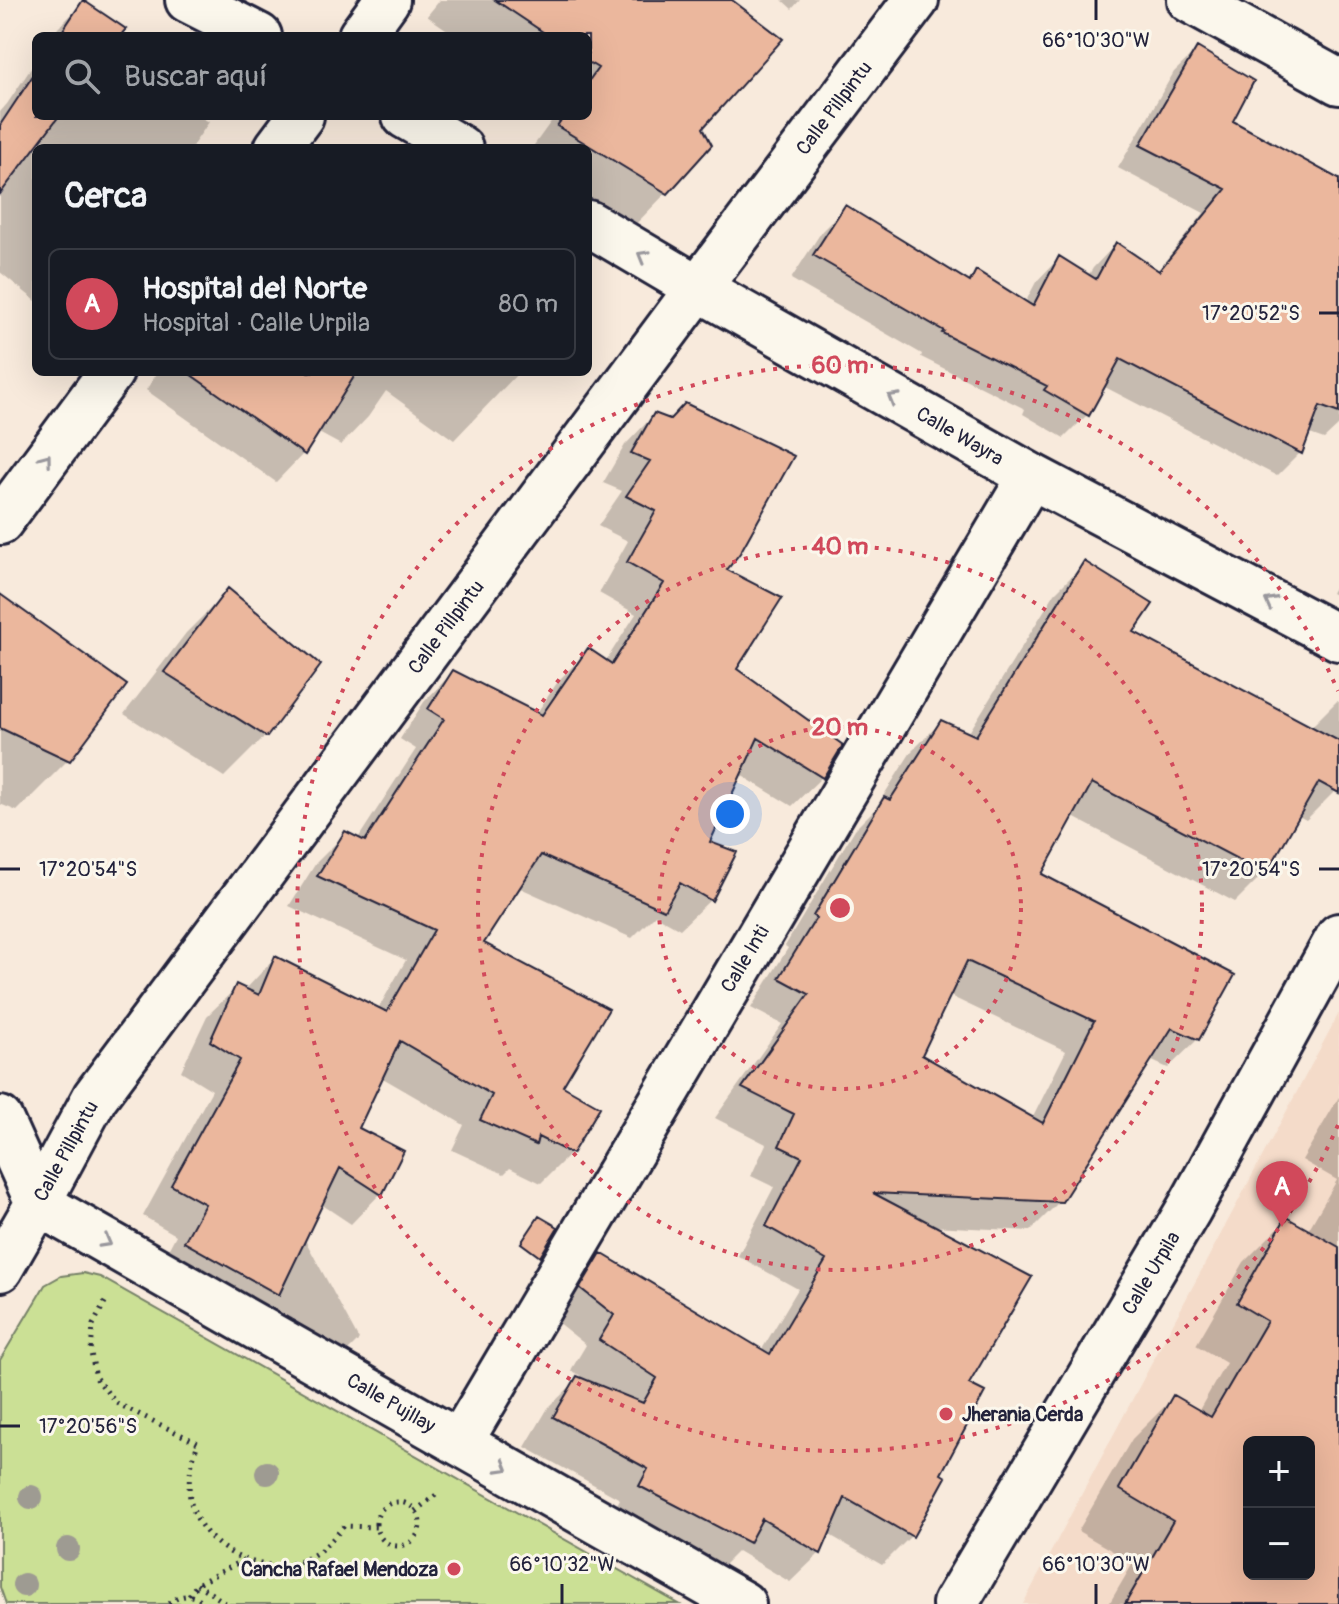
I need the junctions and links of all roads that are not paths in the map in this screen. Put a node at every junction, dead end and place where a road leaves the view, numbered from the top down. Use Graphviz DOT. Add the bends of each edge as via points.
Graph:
graph roads {
  1 [pos="188,0"];
  2 [pos="387,0"];
  3 [pos="916,0"];
  4 [pos="1190,0"];
  5 [pos="251,32"];
  6 [pos="364,32"];
  7 [pos="1339,82"];
  8 [pos="298,120"];
  9 [pos="412,120"];
  10 [pos="280,144"];
  11 [pos="453,144"];
  12 [pos="592,225"];
  13 [pos="698,288"];
  14 [pos="108,376"];
  15 [pos="1031,476"];
  16 [pos="0,522"];
  17 [pos="1339,638"];
  18 [pos="1339,936"];
  19 [pos="0,1119"];
  20 [pos="38,1203"];
  21 [pos="0,1269"];
  22 [pos="460,1442"];
  23 [pos="743,1604"];
  24 [pos="955,1604"];
  1 -- 5 [label="street"];
  2 -- 6 [label="street"];
  3 -- 13 [label="street, Calle Pillpintu"];
  4 -- 7 [label="street"];
  8 -- 10 [label="street"];
  9 -- 11 [label="street"];
  13 -- 12 [label="street, Calle Wayra, one-way"];
  15 -- 13 [label="street, Calle Wayra, one-way"];
  13 -- 20 [label="street, Calle Pillpintu" via="95,1097"];
  16 -- 14 [label="street, one-way"];
  17 -- 15 [label="street, Calle Wayra, one-way"];
  15 -- 22 [label="street, Calle Inti"];
  18 -- 24 [label="street, Calle Urpila" via="1189,1209"];
  19 -- 20 [label="street"];
  20 -- 21 [label="street, Calle Pillpintu"];
  20 -- 22 [label="street, Calle Pujllay, one-way"];
  22 -- 23 [label="street, Calle Pujllay, one-way"];
}
